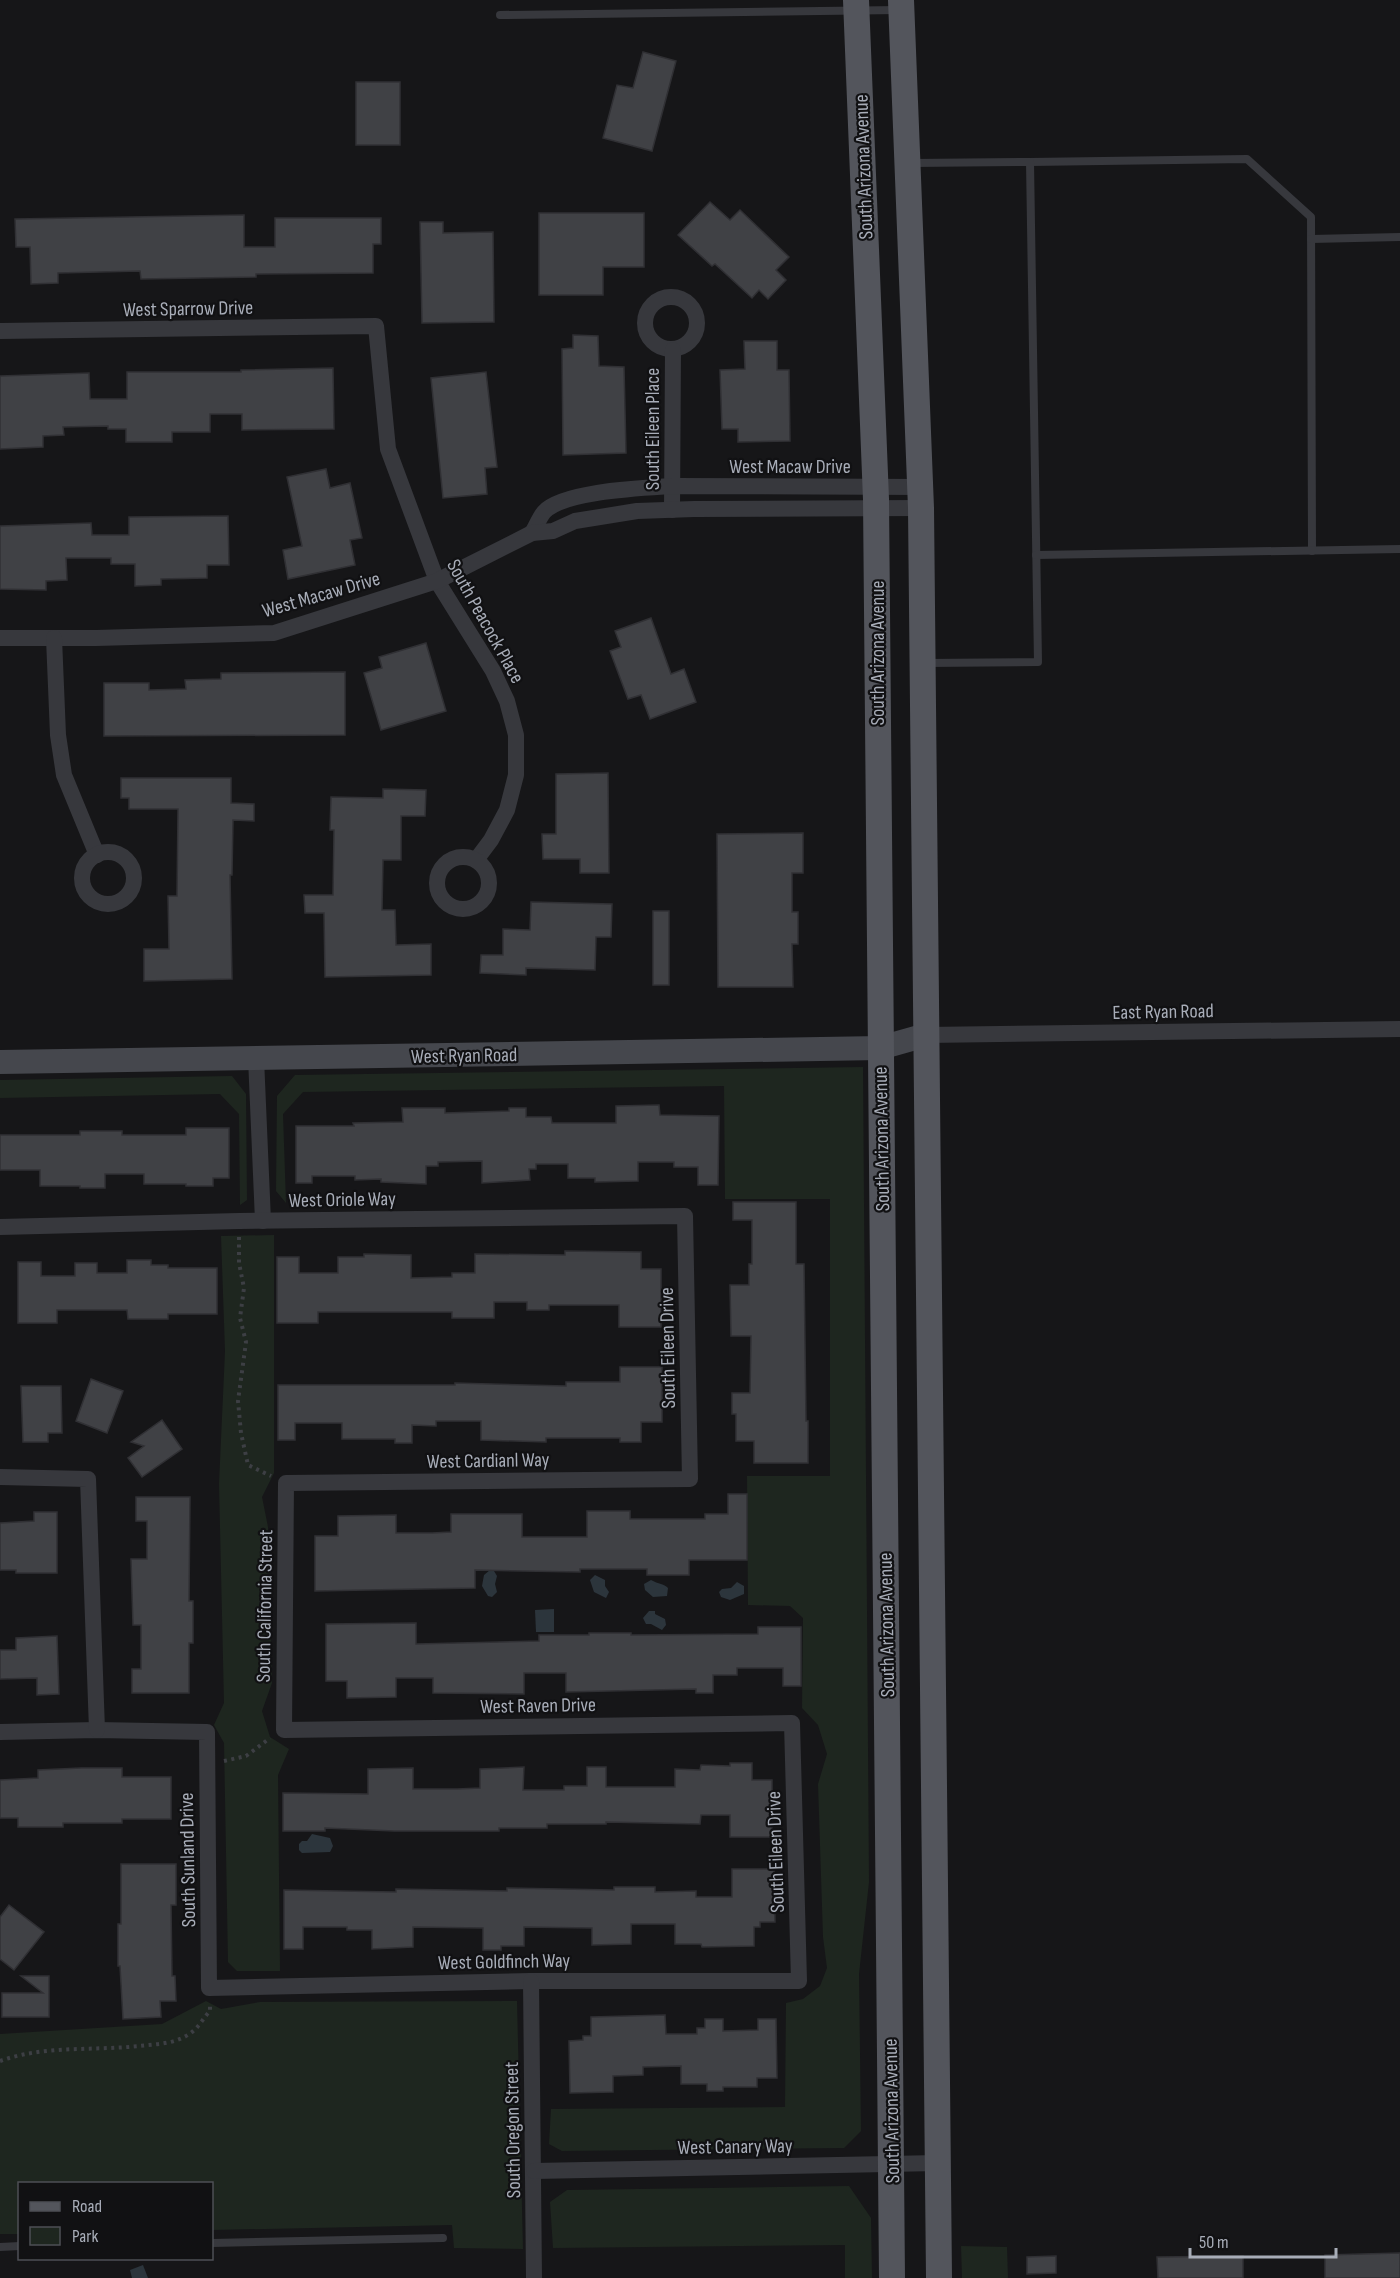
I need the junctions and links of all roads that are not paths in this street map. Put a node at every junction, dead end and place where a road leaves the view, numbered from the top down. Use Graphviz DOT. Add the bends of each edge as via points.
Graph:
graph roads {
  1 [pos="901,5"];
  2 [pos="856,6"];
  3 [pos="500,15"];
  4 [pos="1030,162"];
  5 [pos="908,163"];
  6 [pos="1400,237"];
  7 [pos="1311,239"];
  8 [pos="376,326"];
  9 [pos="0,331"];
  10 [pos="673,350"];
  11 [pos="673,486"];
  12 [pos="779,487"];
  13 [pos="921,497"];
  14 [pos="876,498"];
  15 [pos="779,508"];
  16 [pos="672,510"];
  17 [pos="532,533"];
  18 [pos="1400,549"];
  19 [pos="1311,551"];
  20 [pos="1036,555"];
  21 [pos="437,581"];
  22 [pos="0,638"];
  23 [pos="54,638"];
  24 [pos="922,663"];
  25 [pos="97,855"];
  26 [pos="476,860"];
  27 [pos="1400,1029"];
  28 [pos="926,1035"];
  29 [pos="880,1048"];
  30 [pos="256,1058"];
  31 [pos="0,1062"];
  32 [pos="685,1216"];
  33 [pos="263,1221"];
  34 [pos="0,1227"];
  35 [pos="0,1477"];
  36 [pos="690,1479"];
  37 [pos="286,1483"];
  38 [pos="792,1723"];
  39 [pos="97,1730"];
  40 [pos="284,1730"];
  41 [pos="0,1732"];
  42 [pos="531,1980"];
  43 [pos="800,1980"];
  44 [pos="209,1988"];
  45 [pos="938,2163"];
  46 [pos="891,2164"];
  47 [pos="534,2171"];
  48 [pos="443,2238"];
  49 [pos="213,2243"];
  50 [pos="18,2246"];
  51 [pos="0,2247"];
  52 [pos="534,2278"];
  53 [pos="892,2278"];
  54 [pos="939,2278"];
  1 -- 2 [label="lane"];
  1 -- 5 [label="main road"];
  2 -- 3 [label="lane"];
  2 -- 14 [label="main road, South Arizona Avenue"];
  4 -- 5 [label="lane"];
  4 -- 7 [label="lane" via="1246,159 1311,217"];
  4 -- 20 [label="lane"];
  5 -- 13 [label="main road"];
  6 -- 7 [label="lane"];
  7 -- 19 [label="lane"];
  8 -- 9 [label="street, West Sparrow Drive"];
  8 -- 21 [label="street, South Peacock Place" via="388,449"];
  10 -- 11 [label="street, South Eileen Place"];
  11 -- 12 [label="street, West Macaw Drive"];
  11 -- 16 [label="street, South Eileen Place"];
  11 -- 17 [label="street, West Macaw Drive" via="593,494 562,502 544,512"];
  12 -- 14 [label="street, West Macaw Drive"];
  12 -- 15 [label="street"];
  13 -- 14 [label="street, West Macaw Drive"];
  13 -- 24 [label="main road"];
  14 -- 15 [label="street, West Macaw Drive"];
  14 -- 29 [label="main road, South Arizona Avenue"];
  15 -- 16 [label="street, West Macaw Drive"];
  16 -- 17 [label="street, West Macaw Drive" via="575,521 553,531"];
  17 -- 21 [label="street, West Macaw Drive"];
  18 -- 19 [label="lane"];
  19 -- 20 [label="lane"];
  20 -- 24 [label="lane" via="1038,662"];
  21 -- 23 [label="street, West Macaw Drive" via="274,633"];
  21 -- 26 [label="street, South Peacock Place" via="493,671 507,701 516,735 516,775 507,810"];
  22 -- 23 [label="street, West Macaw Drive"];
  23 -- 25 [label="street" via="58,735 64,775"];
  24 -- 28 [label="main road"];
  27 -- 28 [label="street, East Ryan Road"];
  28 -- 29 [label="street, West Ryan Road"];
  28 -- 45 [label="main road"];
  29 -- 30 [label="street, West Ryan Road"];
  29 -- 46 [label="main road, South Arizona Avenue"];
  30 -- 31 [label="street, West Ryan Road"];
  30 -- 33 [label="street"];
  32 -- 33 [label="street, West Oriole Way"];
  32 -- 36 [label="street, South Eileen Drive"];
  33 -- 34 [label="street, West Oriole Way"];
  35 -- 39 [label="street" via="88,1479"];
  36 -- 37 [label="street, West Cardianl Way"];
  37 -- 40 [label="street, South California Street"];
  38 -- 40 [label="street, West Raven Drive"];
  38 -- 43 [label="street, South Eileen Drive"];
  39 -- 41 [label="street"];
  39 -- 44 [label="street, South Sunland Drive" via="207,1732"];
  42 -- 43 [label="street, West Goldfinch Way"];
  42 -- 44 [label="street, West Goldfinch Way"];
  42 -- 47 [label="street, South Oregon Street"];
  45 -- 46 [label="street, West Canary Way"];
  45 -- 54 [label="main road"];
  46 -- 47 [label="street, West Canary Way"];
  46 -- 53 [label="main road, South Arizona Avenue"];
  47 -- 52 [label="street, South Oregon Street"];
  48 -- 49 [label="lane"];
  50 -- 51 [label="lane"];
}
